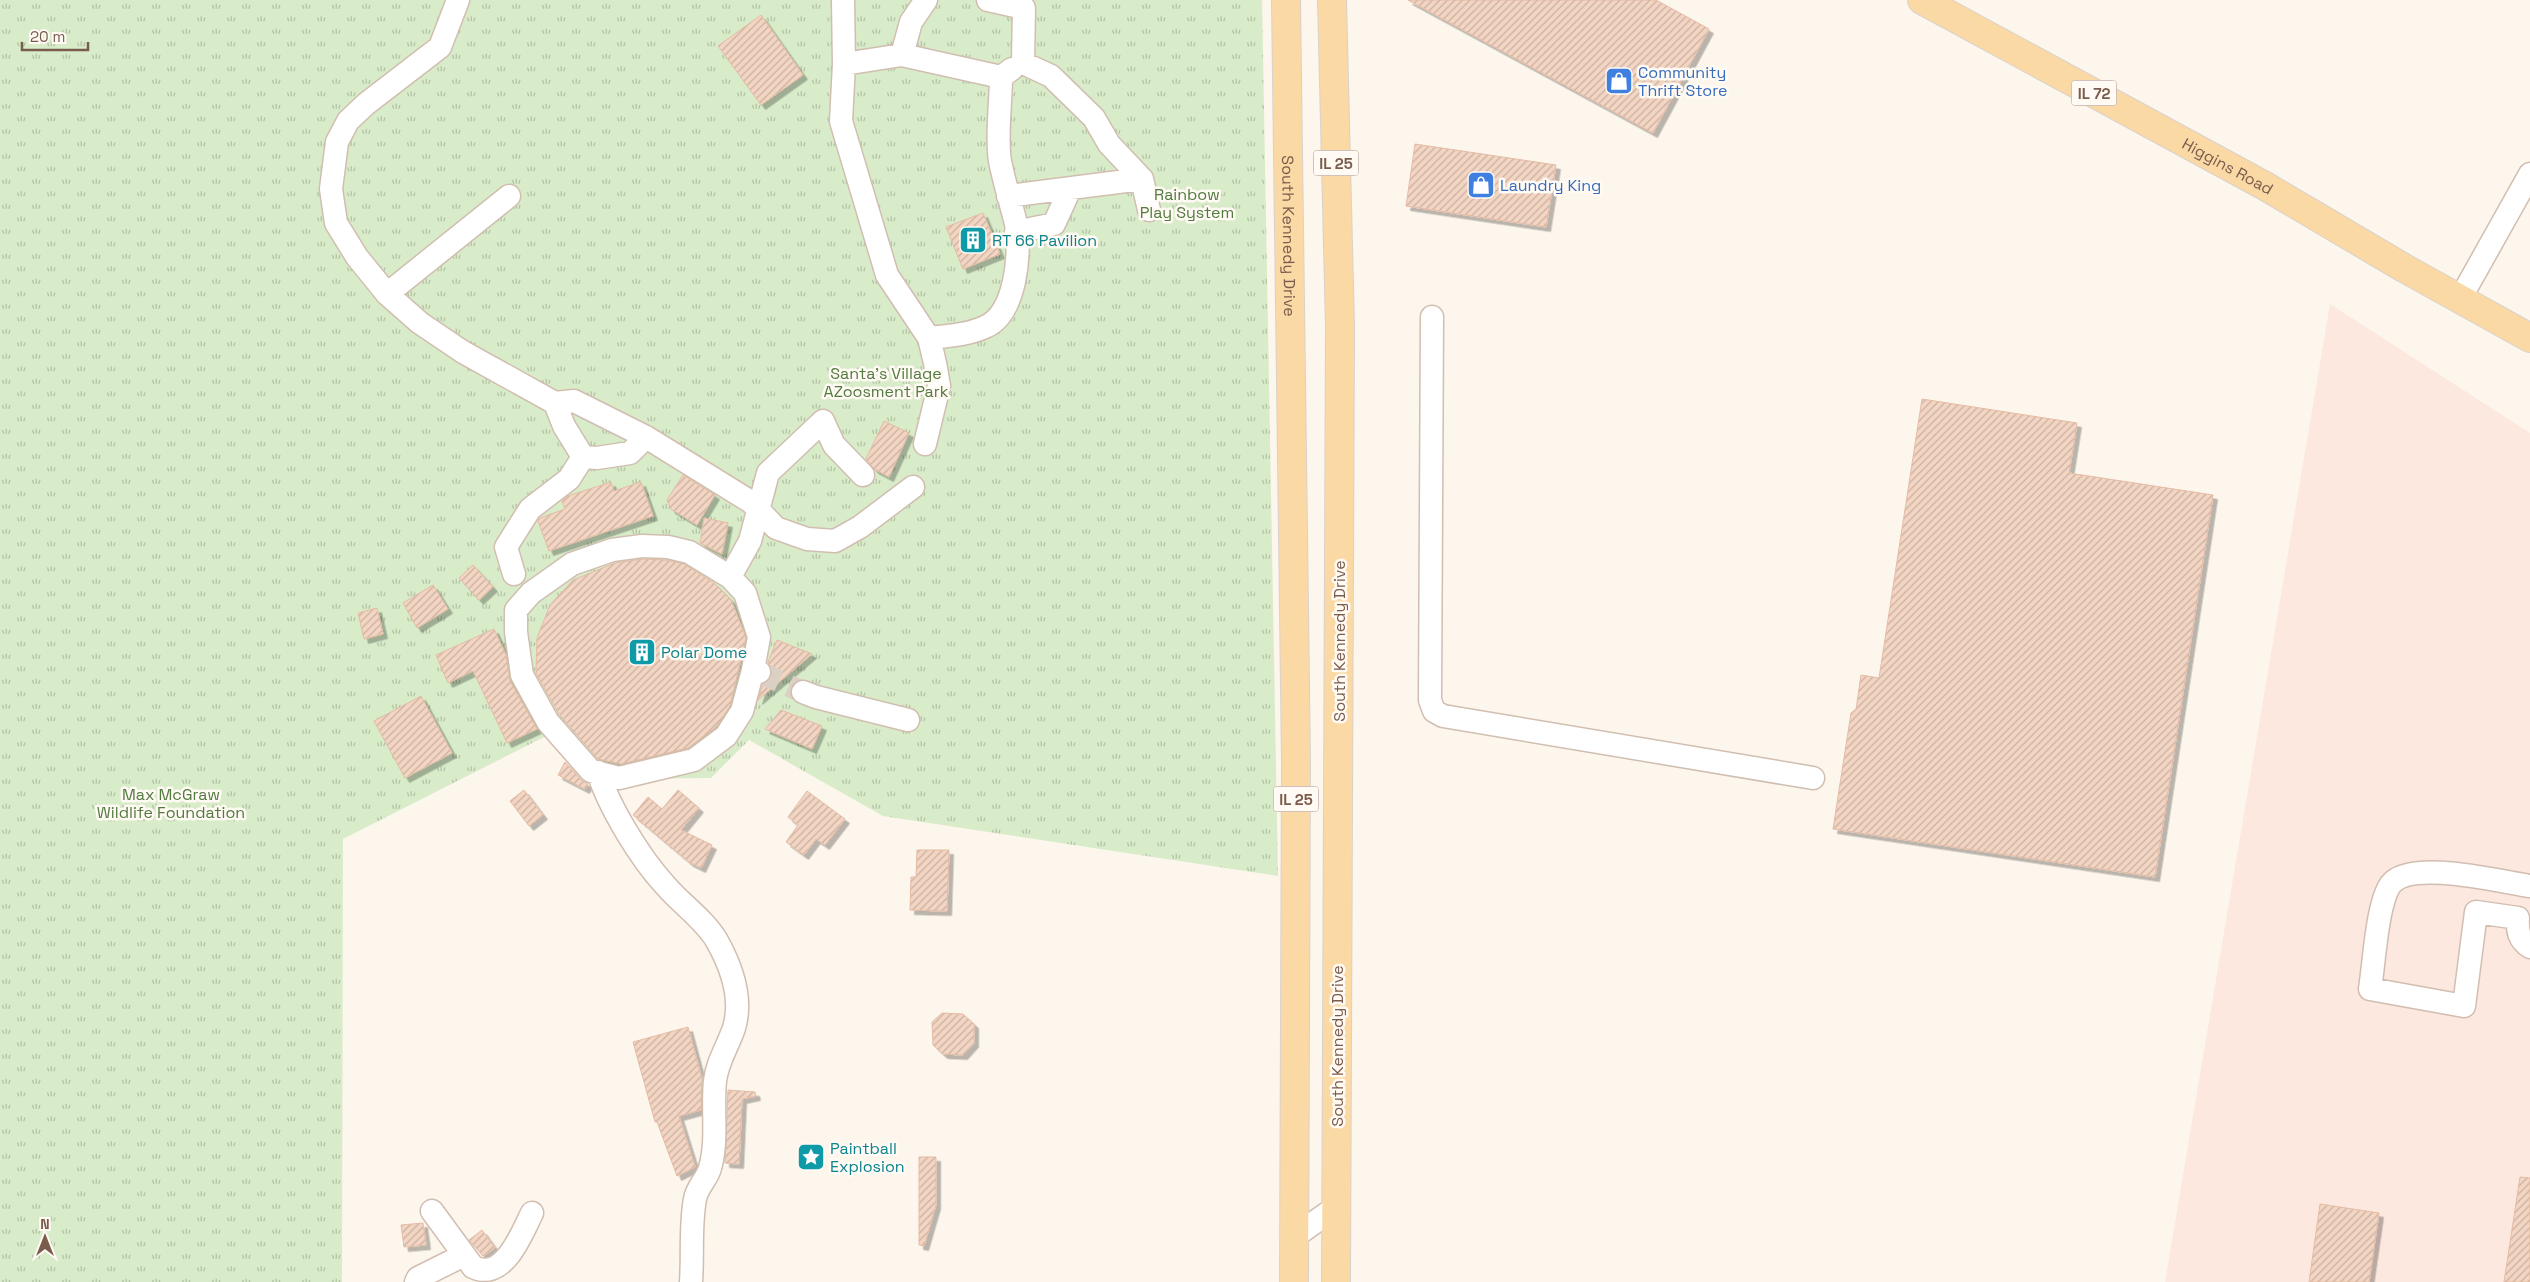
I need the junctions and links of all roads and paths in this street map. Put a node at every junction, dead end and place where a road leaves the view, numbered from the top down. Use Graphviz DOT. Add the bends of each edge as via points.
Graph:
graph roads {
  1 [pos="458,0"];
  2 [pos="843,0"];
  3 [pos="926,0"];
  4 [pos="988,0"];
  5 [pos="1286,0"];
  6 [pos="1332,0"];
  7 [pos="1922,0"];
  8 [pos="902,55"];
  9 [pos="1023,63"];
  10 [pos="844,64"];
  11 [pos="1001,77"];
  12 [pos="2530,174"];
  13 [pos="1142,179"];
  14 [pos="1070,188"];
  15 [pos="510,196"];
  16 [pos="1008,196"];
  17 [pos="2523,202"];
  18 [pos="1149,210"];
  19 [pos="1016,232"];
  20 [pos="387,294"];
  21 [pos="2460,299"];
  22 [pos="1432,317"];
  23 [pos="929,338"];
  24 [pos="2530,338"];
  25 [pos="555,403"];
  26 [pos="646,437"];
  27 [pos="926,444"];
  28 [pos="583,456"];
  29 [pos="863,475"];
  30 [pos="913,487"];
  31 [pos="759,510"];
  32 [pos="514,574"];
  33 [pos="730,577"];
  34 [pos="803,692"];
  35 [pos="908,720"];
  36 [pos="598,772"];
  37 [pos="1813,778"];
  38 [pos="2527,886"];
  39 [pos="2518,918"];
  40 [pos="2530,946"];
  41 [pos="1336,1207"];
  42 [pos="432,1211"];
  43 [pos="532,1213"];
  44 [pos="1294,1237"];
  45 [pos="464,1255"];
  46 [pos="482,1276"];
  47 [pos="416,1282"];
  48 [pos="691,1282"];
  49 [pos="1294,1282"];
  50 [pos="1336,1282"];
  1 -- 20 [label="lane" via="440,47 366,104 348,121 337,142 331,188 336,223"];
  2 -- 10 [label="lane"];
  3 -- 8 [label="lane" via="911,22"];
  4 -- 9 [label="lane" via="1024,8"];
  5 -- 44 [label="main road, South Kennedy Drive / IL 25" via="1296,752"];
  6 -- 41 [label="main road, South Kennedy Drive / IL 25" via="1340,327"];
  7 -- 21 [label="main road, Higgins Road / IL 72" via="2266,186"];
  8 -- 10 [label="lane"];
  8 -- 11 [label="lane"];
  9 -- 11 [label="lane"];
  9 -- 13 [label="lane" via="1051,76 1094,118 1109,144"];
  10 -- 23 [label="lane" via="841,121 887,274"];
  11 -- 16 [label="lane" via="999,159"];
  12 -- 17 [label="lane"];
  13 -- 14 [label="lane"];
  13 -- 18 [label="lane"];
  14 -- 16 [label="lane"];
  14 -- 19 [label="lane" via="1054,224"];
  15 -- 20 [label="lane"];
  16 -- 19 [label="lane"];
  17 -- 21 [label="lane"];
  19 -- 23 [label="lane" via="1014,287 1004,311 986,327 960,335"];
  20 -- 25 [label="lane" via="420,323 463,352"];
  21 -- 24 [label="main road, Higgins Road / IL 72"];
  22 -- 37 [label="lane" via="1430,700 1434,711 1443,716"];
  23 -- 27 [label="lane" via="939,386"];
  25 -- 26 [label="lane" via="574,401"];
  25 -- 28 [label="lane" via="564,426"];
  26 -- 28 [label="lane" via="630,453 598,458"];
  26 -- 31 [label="lane"];
  28 -- 32 [label="lane" via="569,479 530,509 506,547"];
  29 -- 31 [label="lane" via="834,445 823,422 768,473"];
  30 -- 31 [label="lane" via="860,527 835,541 807,539 776,528"];
  31 -- 33 [label="lane" via="750,541"];
  33 -- 36 [label="lane" via="745,594 759,637 756,671 742,711 726,736 694,760 619,778"];
  33 -- 36 [label="lane" via="689,552 642,546 612,550 572,564 531,593 516,610 522,675 548,722 591,771"];
  34 -- 35 [label="lane"];
  36 -- 48 [label="lane" via="606,795 651,867 717,941 735,986 737,1007 734,1027 715,1082 711,1163 696,1194 694,1206"];
  38 -- 39 [label="lane"];
  38 -- 39 [label="lane" via="2440,872 2407,874 2392,884 2382,905 2370,989 2464,1006 2476,912"];
  39 -- 40 [label="lane" via="2517,930 2523,943"];
  41 -- 44 [label="lane"];
  41 -- 50 [label="main road, South Kennedy Drive / IL 25"];
  42 -- 45 [label="lane"];
  43 -- 46 [label="lane" via="508,1260 500,1268"];
  44 -- 49 [label="main road, South Kennedy Drive / IL 25"];
  45 -- 46 [label="lane"];
  45 -- 47 [label="lane" via="418,1278"];
}
